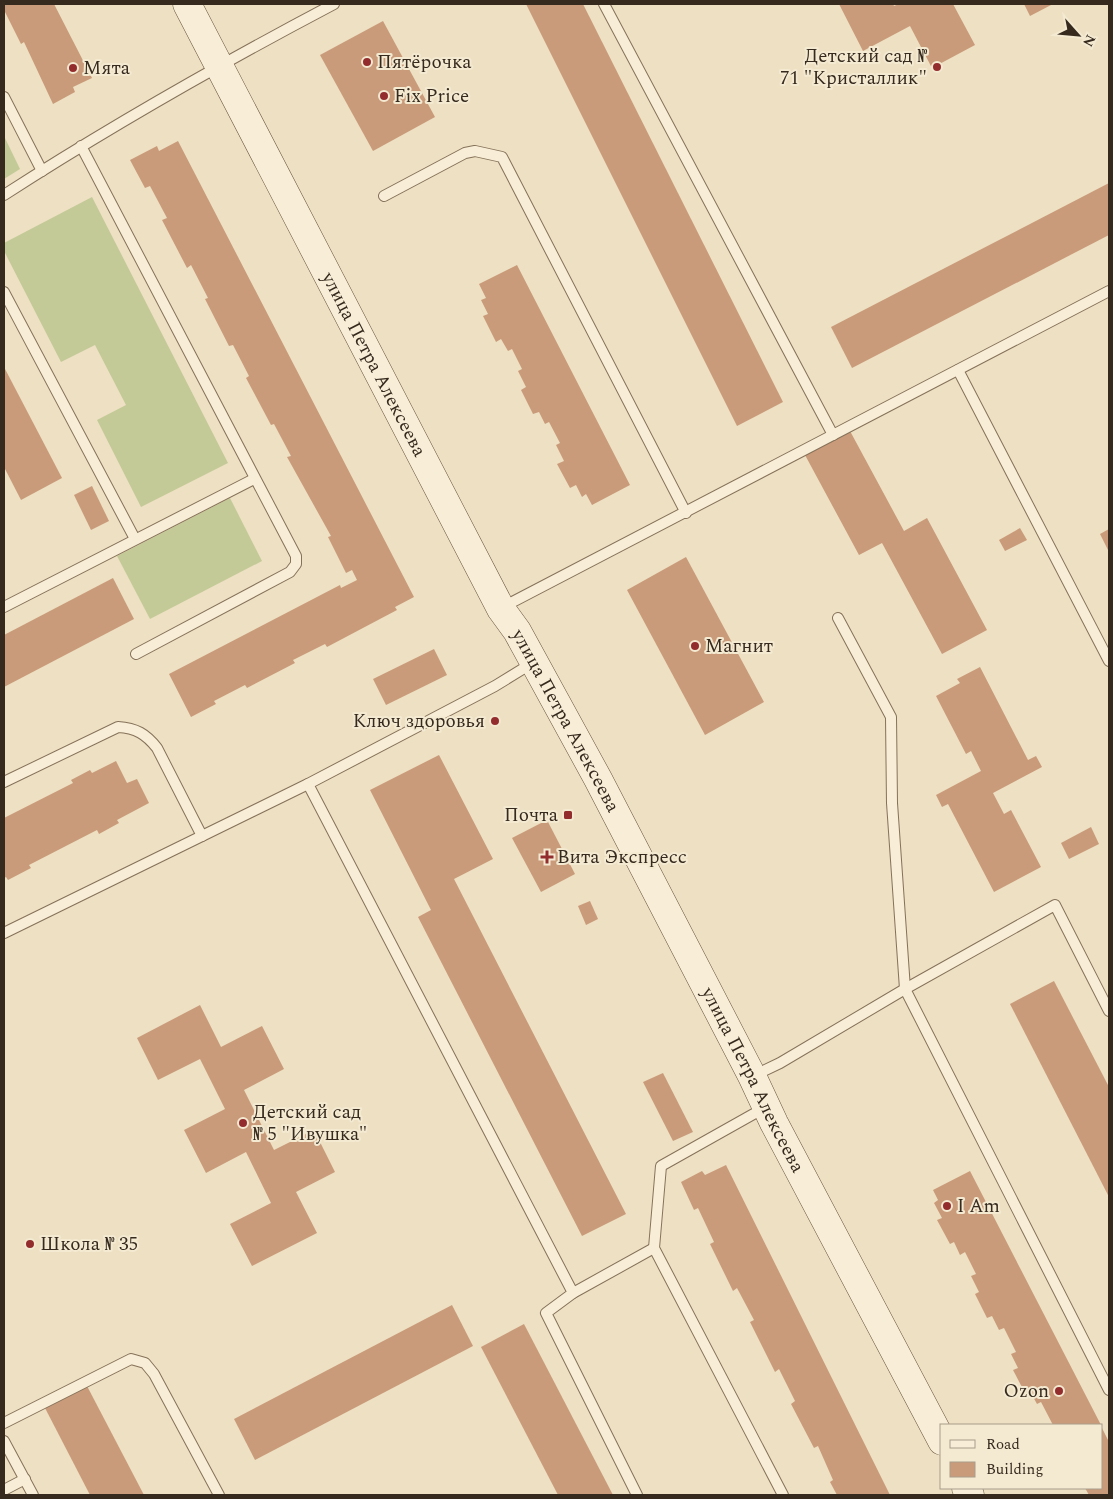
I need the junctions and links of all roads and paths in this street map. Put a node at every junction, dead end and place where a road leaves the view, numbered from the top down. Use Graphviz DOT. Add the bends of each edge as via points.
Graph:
graph roads {
  1 [pos="187,4"];
  2 [pos="334,4"];
  3 [pos="604,4"];
  4 [pos="218,67"];
  5 [pos="4,97"];
  6 [pos="81,146"];
  7 [pos="42,171"];
  8 [pos="4,195"];
  9 [pos="384,196"];
  10 [pos="1109,291"];
  11 [pos="4,292"];
  12 [pos="958,370"];
  13 [pos="833,436"];
  14 [pos="254,479"];
  15 [pos="686,513"];
  16 [pos="135,539"];
  17 [pos="4,607"];
  18 [pos="500,609"];
  19 [pos="838,618"];
  20 [pos="136,654"];
  21 [pos="1109,661"];
  22 [pos="534,662"];
  23 [pos="4,782"];
  24 [pos="308,784"];
  25 [pos="202,836"];
  26 [pos="4,933"];
  27 [pos="906,989"];
  28 [pos="1109,1011"];
  29 [pos="752,1076"];
  30 [pos="767,1107"];
  31 [pos="654,1248"];
  32 [pos="573,1293"];
  33 [pos="1109,1390"];
  34 [pos="4,1423"];
  35 [pos="940,1437"];
  36 [pos="4,1441"];
  37 [pos="25,1479"];
  38 [pos="4,1490"];
  39 [pos="33,1495"];
  40 [pos="219,1495"];
  41 [pos="637,1495"];
  42 [pos="783,1495"];
  1 -- 4 [label="street, улица Петра Алексеева"];
  2 -- 4 [label="lane"];
  3 -- 13 [label="lane"];
  4 -- 6 [label="lane"];
  4 -- 18 [label="street, улица Петра Алексеева"];
  5 -- 7 [label="lane"];
  6 -- 7 [label="lane"];
  6 -- 14 [label="lane"];
  7 -- 8 [label="lane"];
  9 -- 15 [label="lane" via="465,153 476,151 502,157"];
  10 -- 12 [label="lane"];
  11 -- 16 [label="lane"];
  12 -- 13 [label="lane"];
  12 -- 21 [label="lane"];
  13 -- 15 [label="lane"];
  14 -- 16 [label="lane"];
  14 -- 20 [label="lane" via="296,556 296,564 290,572"];
  15 -- 18 [label="lane"];
  16 -- 17 [label="lane"];
  18 -- 22 [label="street, улица Петра Алексеева"];
  19 -- 27 [label="lane" via="891,717 892,803"];
  22 -- 24 [label="lane"];
  22 -- 29 [label="street, улица Петра Алексеева"];
  23 -- 25 [label="lane" via="118,726 132,728 148,736 157,748"];
  24 -- 25 [label="lane"];
  24 -- 32 [label="lane"];
  25 -- 26 [label="lane"];
  27 -- 28 [label="lane" via="1055,905"];
  27 -- 29 [label="lane"];
  27 -- 33 [label="lane"];
  29 -- 30 [label="street, улица Петра Алексеева"];
  30 -- 31 [label="lane" via="661,1166"];
  30 -- 35 [label="street, улица Петра Алексеева"];
  31 -- 32 [label="lane"];
  31 -- 42 [label="lane"];
  32 -- 41 [label="lane" via="546,1313"];
  34 -- 40 [label="lane" via="131,1359 145,1364 154,1374"];
  36 -- 37 [label="lane"];
  37 -- 38 [label="lane"];
  37 -- 39 [label="lane"];
}
